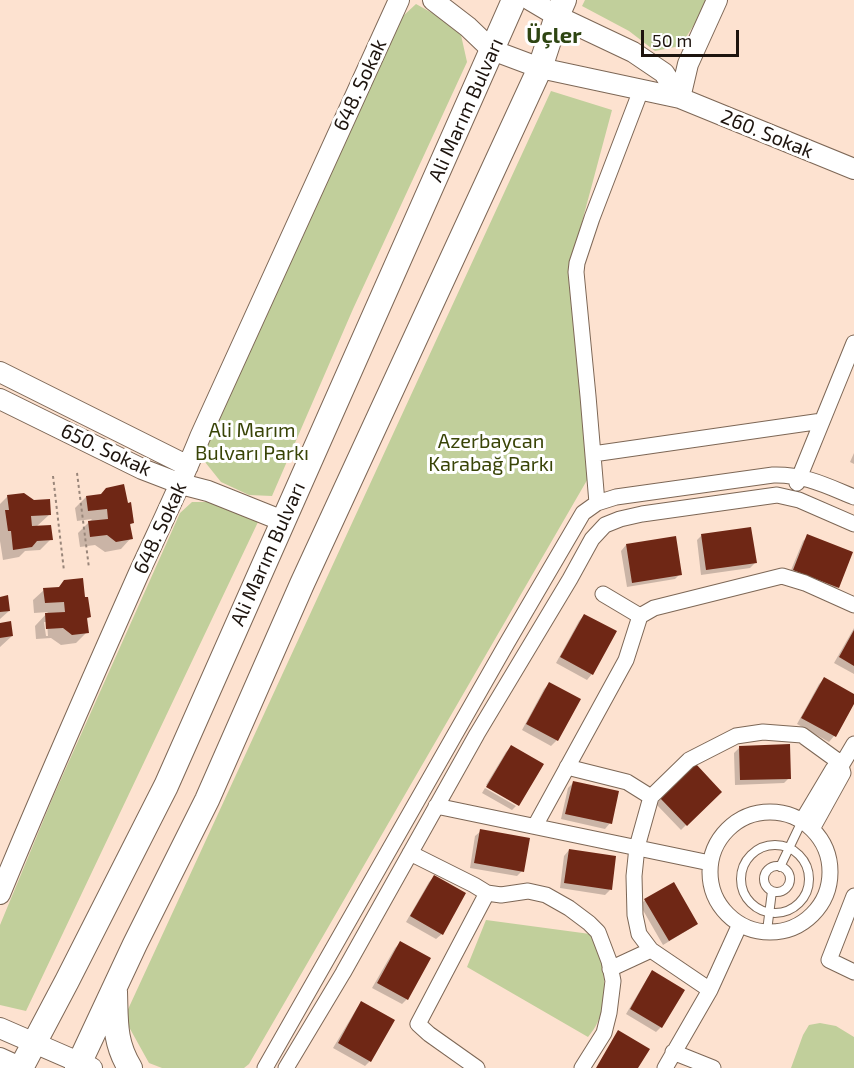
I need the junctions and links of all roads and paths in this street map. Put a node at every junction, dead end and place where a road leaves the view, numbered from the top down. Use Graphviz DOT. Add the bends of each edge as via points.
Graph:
graph roads {
  1 [pos="399,0"];
  2 [pos="433,0"];
  3 [pos="514,0"];
  4 [pos="530,0"];
  5 [pos="717,0"];
  6 [pos="561,8"];
  7 [pos="492,50"];
  8 [pos="540,68"];
  9 [pos="641,90"];
  10 [pos="680,98"];
  11 [pos="854,169"];
  12 [pos="854,343"];
  13 [pos="0,372"];
  14 [pos="0,399"];
  15 [pos="822,420"];
  16 [pos="593,454"];
  17 [pos="77,473"];
  18 [pos="185,475"];
  19 [pos="53,476"];
  20 [pos="799,476"];
  21 [pos="854,497"];
  22 [pos="792,498"];
  23 [pos="597,503"];
  24 [pos="282,521"];
  25 [pos="854,524"];
  26 [pos="89,568"];
  27 [pos="64,571"];
  28 [pos="603,594"];
  29 [pos="854,605"];
  30 [pos="640,616"];
  31 [pos="854,744"];
  32 [pos="841,765"];
  33 [pos="567,767"];
  34 [pos="651,797"];
  35 [pos="436,806"];
  36 [pos="807,825"];
  37 [pos="535,826"];
  38 [pos="637,848"];
  39 [pos="789,848"];
  40 [pos="410,853"];
  41 [pos="710,863"];
  42 [pos="780,867"];
  43 [pos="772,891"];
  44 [pos="487,893"];
  45 [pos="0,894"];
  46 [pos="854,897"];
  47 [pos="770,912"];
  48 [pos="740,924"];
  49 [pos="767,931"];
  50 [pos="651,950"];
  51 [pos="610,969"];
  52 [pos="854,972"];
  53 [pos="115,987"];
  54 [pos="710,990"];
  55 [pos="0,1028"];
  56 [pos="36,1043"];
  57 [pos="673,1052"];
  58 [pos="0,1058"];
  59 [pos="83,1066"];
  60 [pos="21,1068"];
  61 [pos="130,1068"];
  62 [pos="265,1068"];
  63 [pos="286,1068"];
  64 [pos="477,1068"];
  65 [pos="582,1068"];
  66 [pos="665,1068"];
  67 [pos="713,1068"];
  1 -- 18 [label="street, 648. Sokak"];
  2 -- 7 [label="street"];
  3 -- 7 [label="main road, Ali Marım Bulvarı"];
  4 -- 6 [label="street"];
  5 -- 10 [label="street" via="688,64"];
  6 -- 8 [label="main road"];
  6 -- 10 [label="street" via="664,73"];
  7 -- 8 [label="street, 260. Sokak"];
  7 -- 24 [label="main road, Ali Marım Bulvarı"];
  8 -- 9 [label="street, 260. Sokak"];
  8 -- 53 [label="main road" via="207,800"];
  9 -- 10 [label="street, 260. Sokak"];
  9 -- 16 [label="street" via="592,218 576,272"];
  10 -- 11 [label="street, 260. Sokak"];
  12 -- 15 [label="street"];
  13 -- 18 [label="street"];
  14 -- 18 [label="street, 650. Sokak" via="142,469"];
  15 -- 16 [label="street"];
  15 -- 20 [label="street"];
  16 -- 23 [label="street"];
  17 -- 26 [label="path"];
  18 -- 24 [label="street, 650. Sokak" via="208,491"];
  18 -- 45 [label="street, 648. Sokak"];
  19 -- 27 [label="path"];
  20 -- 21 [label="street"];
  20 -- 22 [label="street"];
  20 -- 23 [label="street" via="773,475"];
  22 -- 25 [label="street"];
  22 -- 35 [label="street" via="768,495 642,514 604,525 592,539"];
  23 -- 62 [label="street" via="578,520"];
  24 -- 56 [label="main road, Ali Marım Bulvarı" via="166,786"];
  28 -- 30 [label="street"];
  29 -- 30 [label="street" via="782,576 654,608"];
  30 -- 33 [label="street" via="626,660"];
  31 -- 32 [label="street"];
  32 -- 34 [label="street" via="802,735 764,732 736,736 689,760"];
  32 -- 36 [label="street" via="833,769"];
  33 -- 34 [label="street" via="627,782"];
  33 -- 37 [label="street"];
  34 -- 38 [label="street"];
  35 -- 37 [label="street"];
  35 -- 40 [label="street"];
  36 -- 39 [label="lane"];
  36 -- 41 [label="street" via="786,813 752,814 736,821 724,833"];
  36 -- 49 [label="street" via="824,845 830,861 826,894 805,921"];
  37 -- 38 [label="street"];
  38 -- 41 [label="street"];
  38 -- 50 [label="street" via="635,915 639,934"];
  39 -- 42 [label="lane"];
  39 -- 47 [label="lane" via="806,865 807,891 789,910"];
  39 -- 47 [label="lane" via="771,845 759,849 743,866 741,884 745,896 758,909"];
  40 -- 44 [label="street"];
  40 -- 63 [label="street"];
  41 -- 48 [label="street" via="713,892 719,905"];
  42 -- 43 [label="lane" via="771,868 765,875 765,884"];
  42 -- 43 [label="lane" via="789,876 788,885 781,891"];
  43 -- 47 [label="lane"];
  44 -- 51 [label="street" via="528,891 546,895 569,908 598,932"];
  44 -- 64 [label="street" via="418,1024"];
  46 -- 52 [label="street" via="829,960"];
  47 -- 49 [label="lane"];
  48 -- 49 [label="street"];
  48 -- 54 [label="street"];
  50 -- 51 [label="street"];
  50 -- 54 [label="street"];
  51 -- 65 [label="street" via="613,981 604,1033"];
  53 -- 59 [label="main road"];
  53 -- 61 [label="main road" via="118,1041"];
  54 -- 57 [label="street"];
  55 -- 56 [label="street"];
  56 -- 59 [label="street"];
  56 -- 60 [label="main road, Ali Marım Bulvarı"];
  57 -- 66 [label="street"];
  57 -- 67 [label="street"];
  58 -- 60 [label="street"];
}
